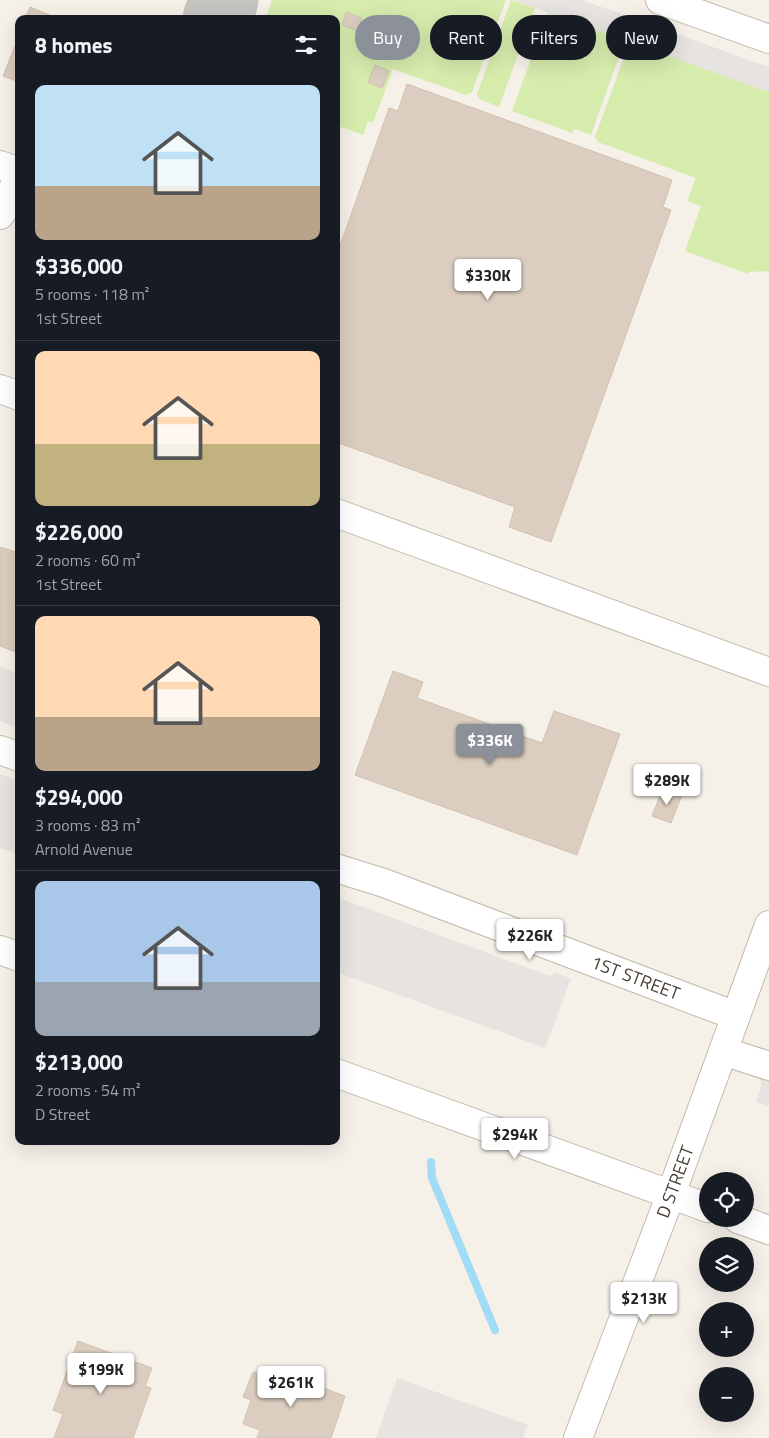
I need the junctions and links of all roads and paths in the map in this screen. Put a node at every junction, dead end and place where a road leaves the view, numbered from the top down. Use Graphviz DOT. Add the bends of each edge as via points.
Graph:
graph roads {
  1 [pos="660,0"];
  2 [pos="769,39"];
  3 [pos="0,165"];
  4 [pos="15,178"];
  5 [pos="15,183"];
  6 [pos="0,215"];
  7 [pos="0,389"];
  8 [pos="15,395"];
  9 [pos="340,514"];
  10 [pos="769,672"];
  11 [pos="0,750"];
  12 [pos="15,756"];
  13 [pos="340,869"];
  14 [pos="769,925"];
  15 [pos="0,950"];
  16 [pos="15,956"];
  17 [pos="736,1016"];
  18 [pos="723,1051"];
  19 [pos="769,1066"];
  20 [pos="340,1074"];
  21 [pos="671,1194"];
  22 [pos="699,1205"];
  23 [pos="754,1225"];
  24 [pos="769,1230"];
  25 [pos="578,1438"];
  1 -- 2 [label="street"];
  3 -- 4 [label="street" via="10,169"];
  5 -- 6 [label="street" via="8,204"];
  7 -- 8 [label="street"];
  9 -- 10 [label="street"];
  11 -- 12 [label="street"];
  13 -- 17 [label="street, 1ST STREET"];
  14 -- 17 [label="street, D STREET"];
  15 -- 16 [label="street"];
  17 -- 18 [label="street, D STREET"];
  18 -- 19 [label="street"];
  18 -- 21 [label="street, D STREET"];
  20 -- 21 [label="street"];
  21 -- 22 [label="street"];
  21 -- 25 [label="street, D STREET"];
  23 -- 24 [label="street"];
}
